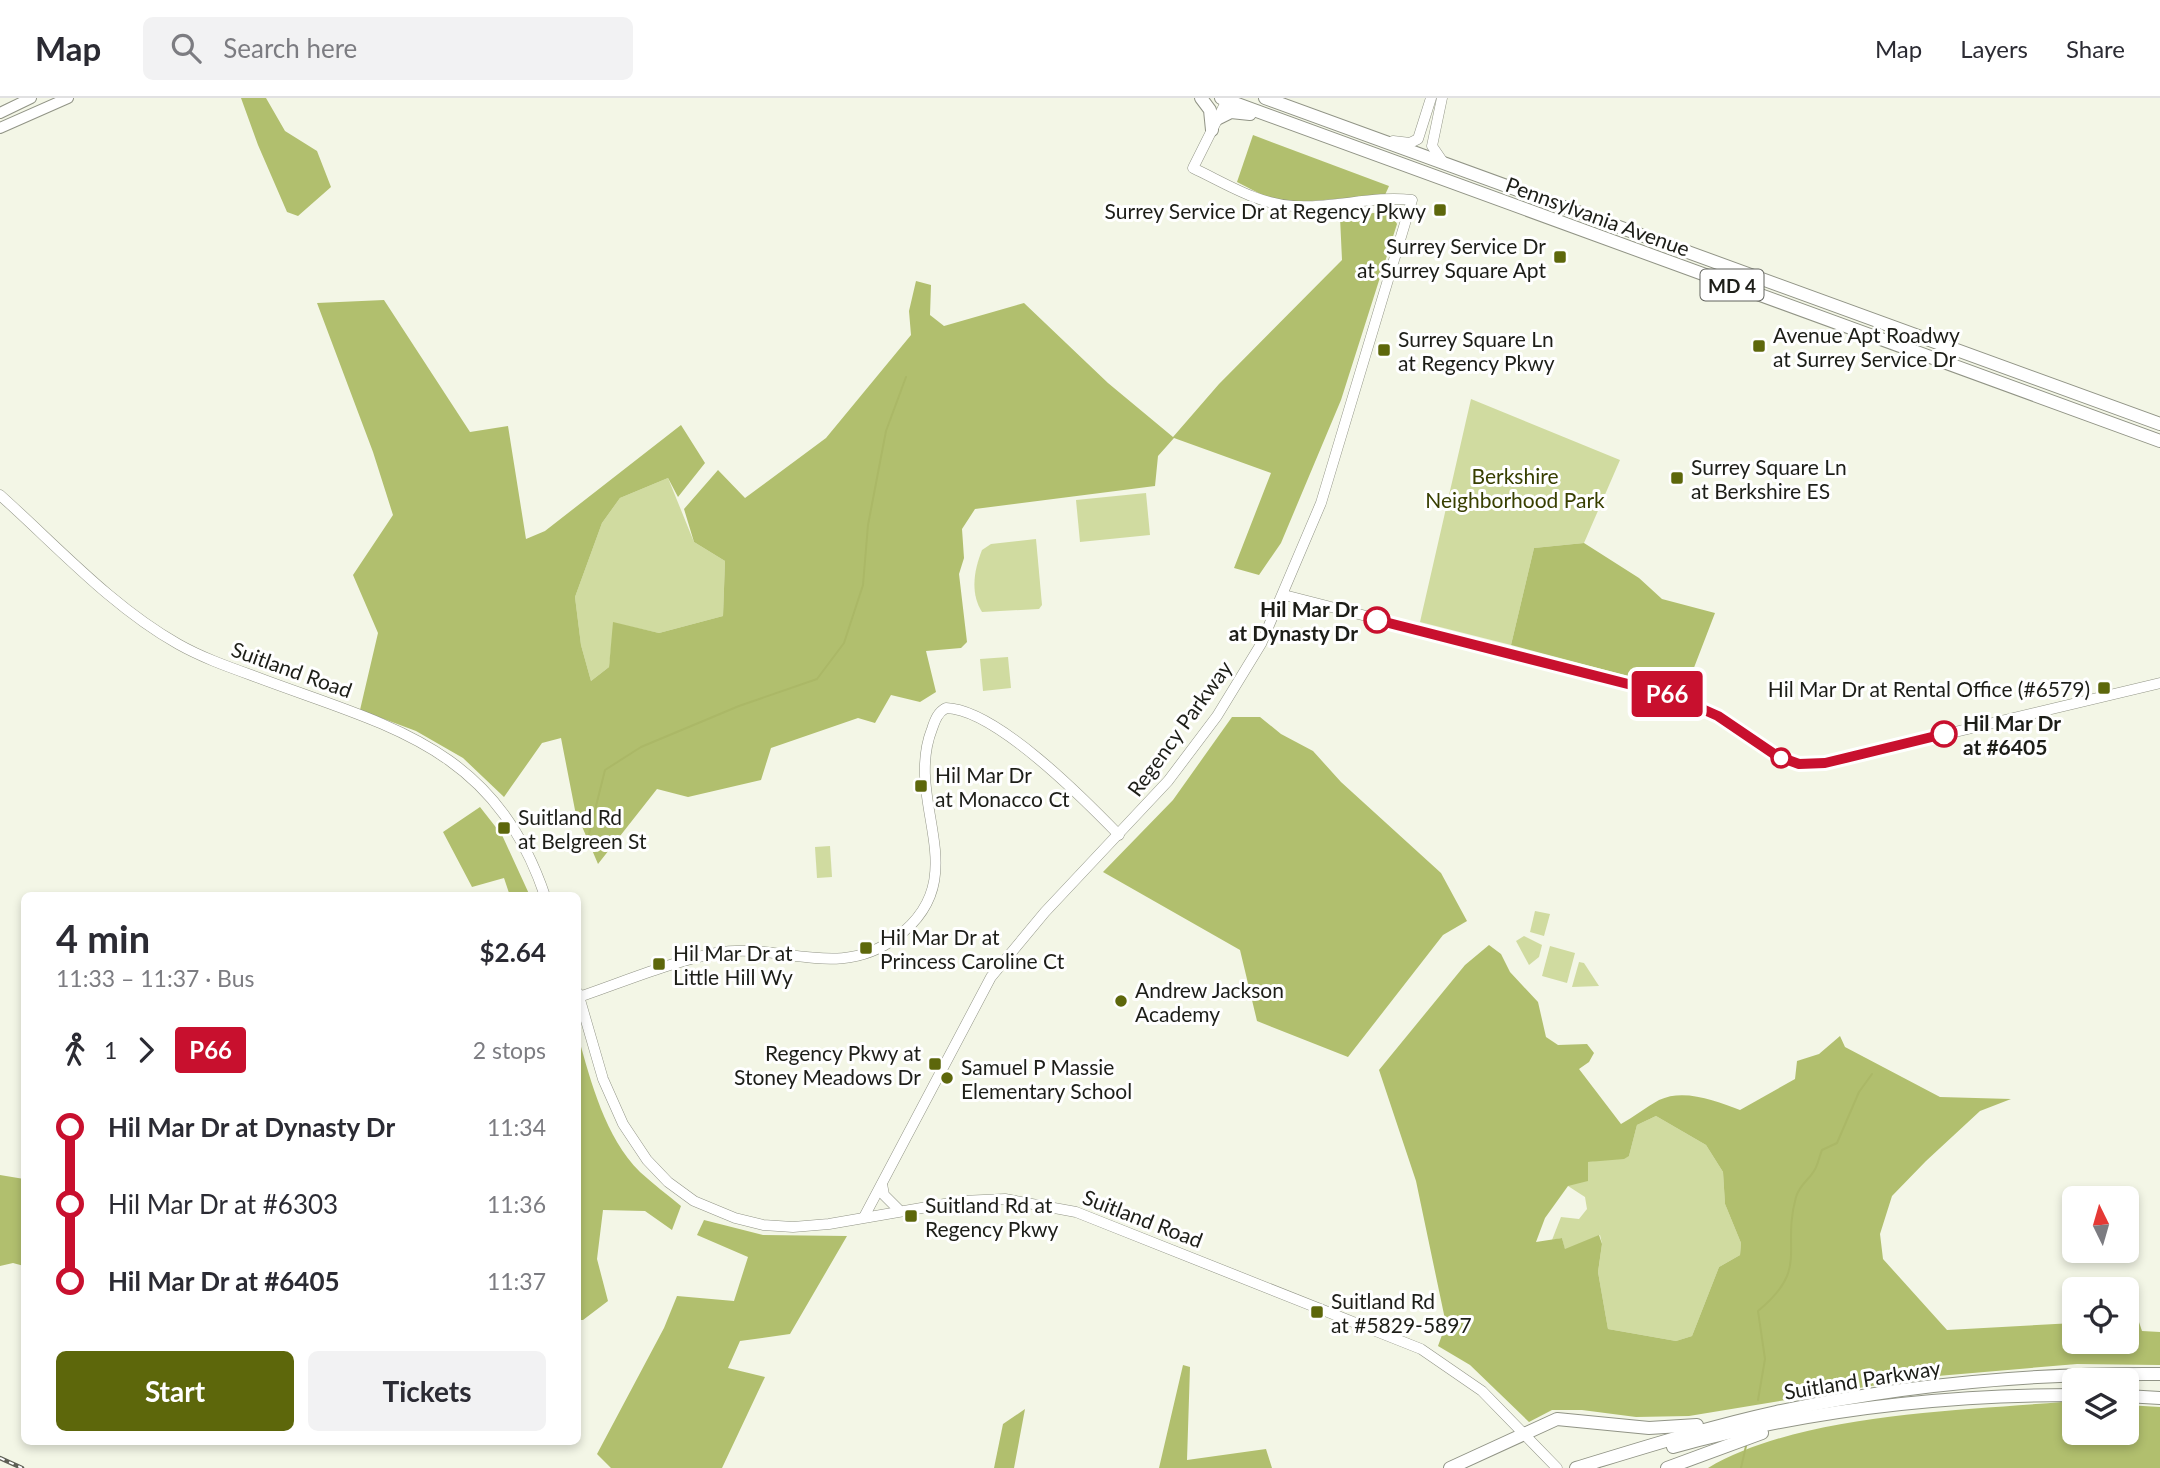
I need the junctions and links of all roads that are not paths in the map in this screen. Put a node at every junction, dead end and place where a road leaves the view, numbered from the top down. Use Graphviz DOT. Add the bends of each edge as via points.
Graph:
graph roads {
  1 [pos="31,98"];
  2 [pos="68,98"];
  3 [pos="1201,98"];
  4 [pos="1266,98"];
  5 [pos="1431,98"];
  6 [pos="1442,98"];
  7 [pos="1225,99"];
  8 [pos="0,113"];
  9 [pos="1272,118"];
  10 [pos="1214,125"];
  11 [pos="0,128"];
  12 [pos="1379,140"];
  13 [pos="1445,164"];
  14 [pos="2160,424"];
  15 [pos="2160,441"];
  16 [pos="0,495"];
  17 [pos="1284,595"];
  18 [pos="2160,683"];
  19 [pos="1119,835"];
  20 [pos="543,892"];
  21 [pos="581,994"];
  22 [pos="581,1005"];
  23 [pos="882,1182"];
  24 [pos="900,1211"];
  25 [pos="864,1217"];
  26 [pos="2160,1374"];
  27 [pos="2062,1395"];
  28 [pos="2139,1397"];
  29 [pos="2160,1398"];
  30 [pos="1777,1412"];
  31 [pos="1832,1413"];
  32 [pos="1526,1434"];
  33 [pos="1581,1467"];
  34 [pos="1450,1468"];
  35 [pos="1557,1468"];
  36 [pos="1603,1468"];
  37 [pos="1667,1468"];
  1 -- 8 [label="main road"];
  2 -- 11 [label="main road"];
  3 -- 10 [label="highway"];
  4 -- 12 [label="highway, Pennsylvania Avenue / MD 4"];
  5 -- 12 [label="street" via="1417,141"];
  6 -- 13 [label="street" via="1432,146"];
  7 -- 9 [label="highway, Pennsylvania Avenue / MD 4"];
  7 -- 10 [label="street"];
  9 -- 10 [label="highway" via="1234,112"];
  9 -- 15 [label="highway, Pennsylvania Avenue / MD 4"];
  10 -- 17 [label="street, Regency Parkway" via="1193,167 1254,197 1284,206 1412,200 1321,503"];
  12 -- 13 [label="highway, Pennsylvania Avenue / MD 4"];
  13 -- 14 [label="highway, Pennsylvania Avenue / MD 4"];
  16 -- 20 [label="street, Suitland Road" via="128,611 180,646 380,723 438,751 477,783 503,813 521,840"];
  17 -- 18 [label="street" via="1652,689 1718,716 1777,756 1799,764 1825,763"];
  17 -- 19 [label="street, Regency Parkway" via="1261,644 1217,716"];
  19 -- 21 [label="street" via="1046,763 982,721 951,708 942,709 925,753 923,785 935,837 936,876 923,908 900,935 874,951 838,960 715,953"];
  19 -- 23 [label="street, Regency Parkway" via="991,976"];
  22 -- 25 [label="street, Suitland Road" via="603,1079 623,1124 668,1182 712,1209 763,1225 793,1227"];
  23 -- 24 [label="street" via="884,1195"];
  23 -- 25 [label="street, Regency Parkway"];
  24 -- 25 [label="street, Suitland Road"];
  24 -- 32 [label="street, Suitland Road" via="1005,1199 1086,1216 1412,1345 1474,1384"];
  26 -- 30 [label="highway, Suitland Parkway" via="1955,1384"];
  27 -- 31 [label="highway, Suitland Parkway" via="1945,1400"];
  28 -- 29 [label="highway"];
  30 -- 32 [label="highway" via="1665,1428 1561,1419"];
  30 -- 33 [label="highway, Suitland Parkway"];
  31 -- 36 [label="highway, Suitland Parkway" via="1705,1439"];
  31 -- 37 [label="highway"];
  32 -- 34 [label="highway"];
  32 -- 35 [label="street, Suitland Road"];
}
